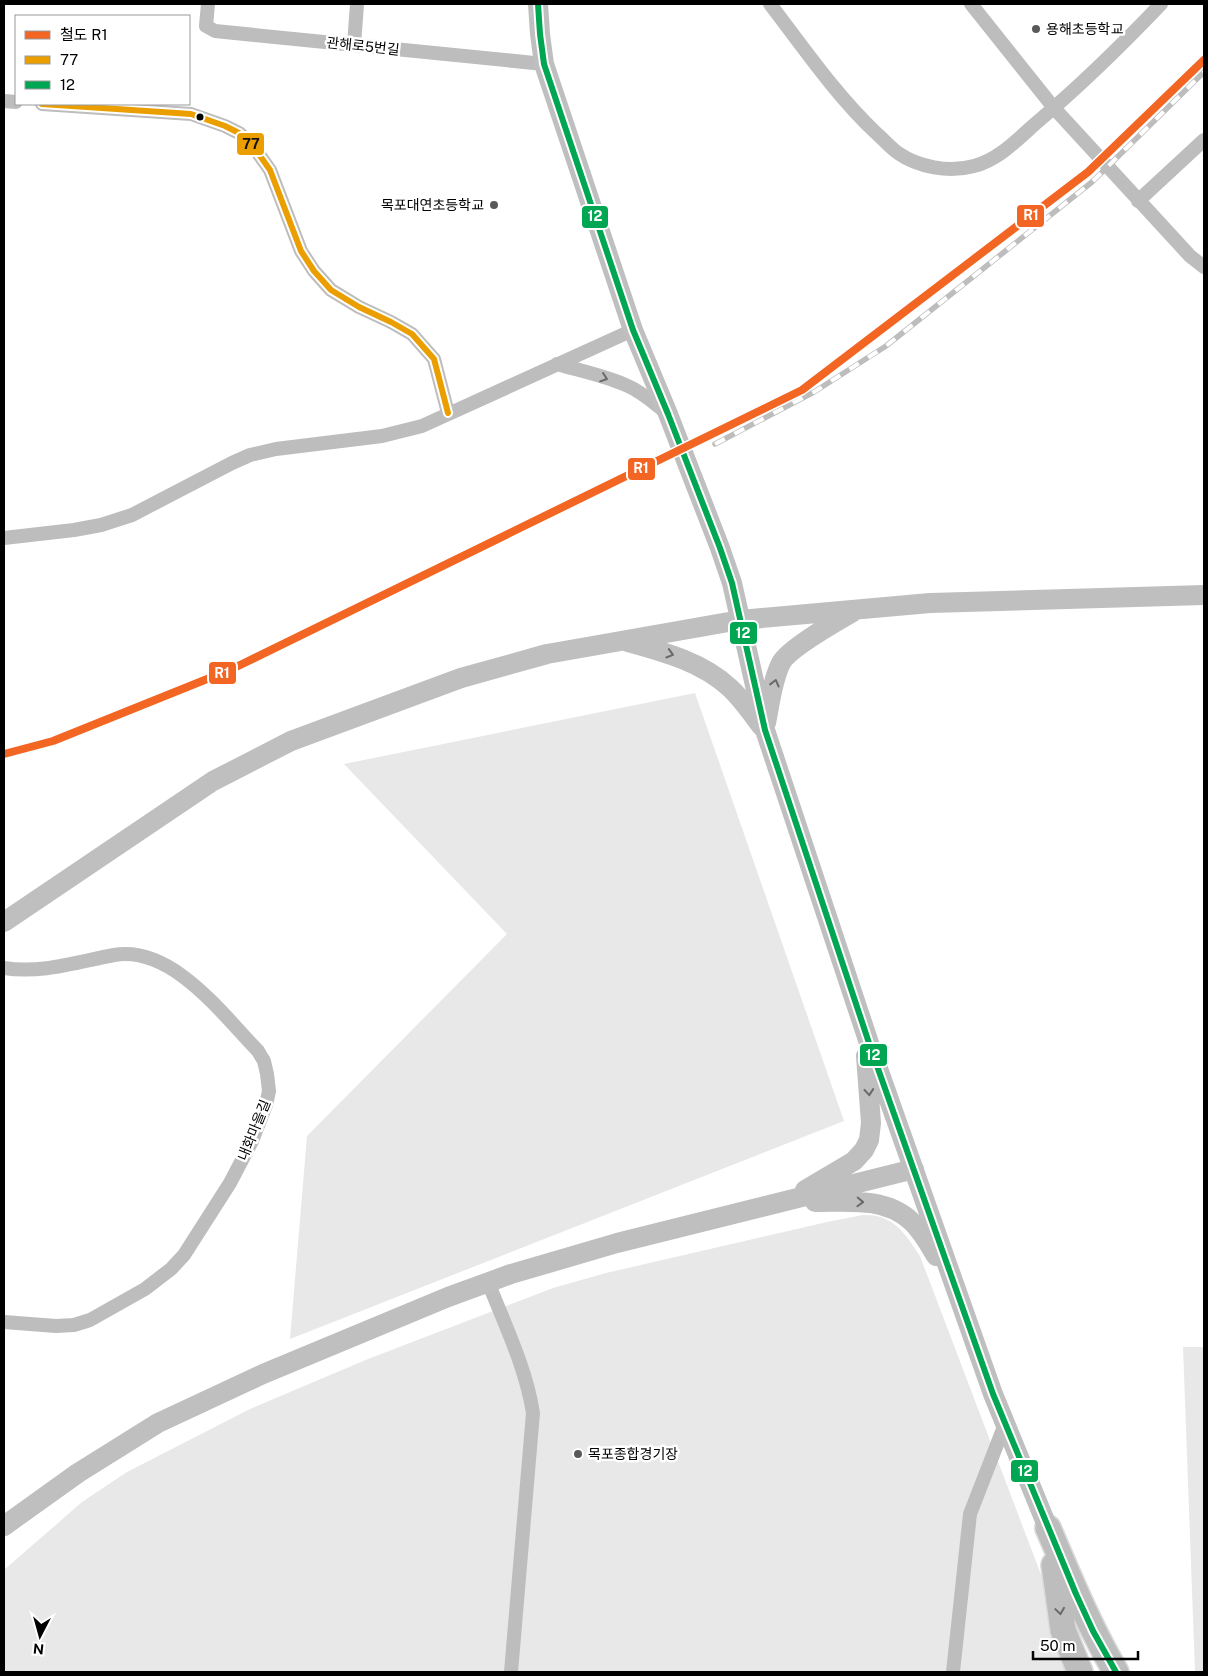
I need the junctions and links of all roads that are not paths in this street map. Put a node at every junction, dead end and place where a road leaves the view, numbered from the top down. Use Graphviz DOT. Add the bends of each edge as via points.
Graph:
graph roads {
  1 [pos="208,4"];
  2 [pos="357,4"];
  3 [pos="538,4"];
  4 [pos="770,4"];
  5 [pos="971,4"];
  6 [pos="1161,4"];
  7 [pos="354,45"];
  8 [pos="544,64"];
  9 [pos="57,105"];
  10 [pos="1054,108"];
  11 [pos="1204,140"];
  12 [pos="1138,201"];
  13 [pos="1204,267"];
  14 [pos="633,330"];
  15 [pos="557,364"];
  16 [pos="448,413"];
  17 [pos="668,414"];
  18 [pos="4,538"];
  19 [pos="1204,595"];
  20 [pos="857,609"];
  21 [pos="740,620"];
  22 [pos="624,640"];
  23 [pos="765,730"];
  24 [pos="4,922"];
  25 [pos="4,968"];
  26 [pos="863,1026"];
  27 [pos="914,1169"];
  28 [pos="783,1202"];
  29 [pos="488,1282"];
  30 [pos="954,1284"];
  31 [pos="4,1322"];
  32 [pos="1005,1424"];
  33 [pos="4,1526"];
  34 [pos="1048,1528"];
  35 [pos="511,1672"];
  36 [pos="953,1672"];
  37 [pos="1080,1672"];
  38 [pos="1116,1672"];
  1 -- 7 [label="street, 관해로5번길" via="206,26 215,31"];
  2 -- 7 [label="street"];
  3 -- 8 [label="street"];
  4 -- 10 [label="street" via="866,123 897,152 916,163 957,169 975,166 1000,154"];
  5 -- 10 [label="street"];
  6 -- 10 [label="street" via="1118,50"];
  7 -- 8 [label="street, 관해로5번길"];
  8 -- 14 [label="street"];
  9 -- 16 [label="street" via="191,114 239,133 270,170 301,251 314,271 331,290 412,334 434,359"];
  10 -- 12 [label="street"];
  11 -- 12 [label="street"];
  12 -- 13 [label="street"];
  14 -- 15 [label="street"];
  14 -- 17 [label="street"];
  15 -- 16 [label="street"];
  15 -- 17 [label="street, one-way" via="630,387"];
  16 -- 18 [label="street" via="411,430 250,455 132,515 102,525"];
  17 -- 21 [label="street" via="720,548"];
  19 -- 20 [label="street" via="930,603"];
  20 -- 21 [label="street"];
  23 -- 20 [label="street, one-way" via="782,662 795,649"];
  21 -- 22 [label="street"];
  21 -- 23 [label="street"];
  22 -- 23 [label="street, one-way" via="678,656 705,670 730,688"];
  22 -- 24 [label="street" via="547,654 462,678 291,741 213,782"];
  23 -- 26 [label="street"];
  25 -- 31 [label="street, 내화마을길" via="56,968 116,955 135,955 161,962 197,987 258,1050 264,1061 269,1091 252,1141 230,1183 184,1255 171,1269 145,1289 90,1320 56,1326"];
  26 -- 27 [label="street"];
  26 -- 28 [label="street, one-way" via="872,1124 869,1140 854,1161"];
  27 -- 28 [label="street"];
  27 -- 30 [label="street"];
  28 -- 29 [label="street" via="608,1245"];
  28 -- 30 [label="street, one-way" via="860,1202 888,1207 920,1232"];
  29 -- 33 [label="street" via="323,1348 158,1423 78,1473"];
  29 -- 35 [label="street" via="524,1374 533,1413"];
  30 -- 32 [label="street"];
  32 -- 34 [label="street"];
  32 -- 36 [label="street" via="970,1514"];
  34 -- 37 [label="highway, one-way" via="1063,1630"];
  34 -- 38 [label="highway" via="1076,1594"];
}
